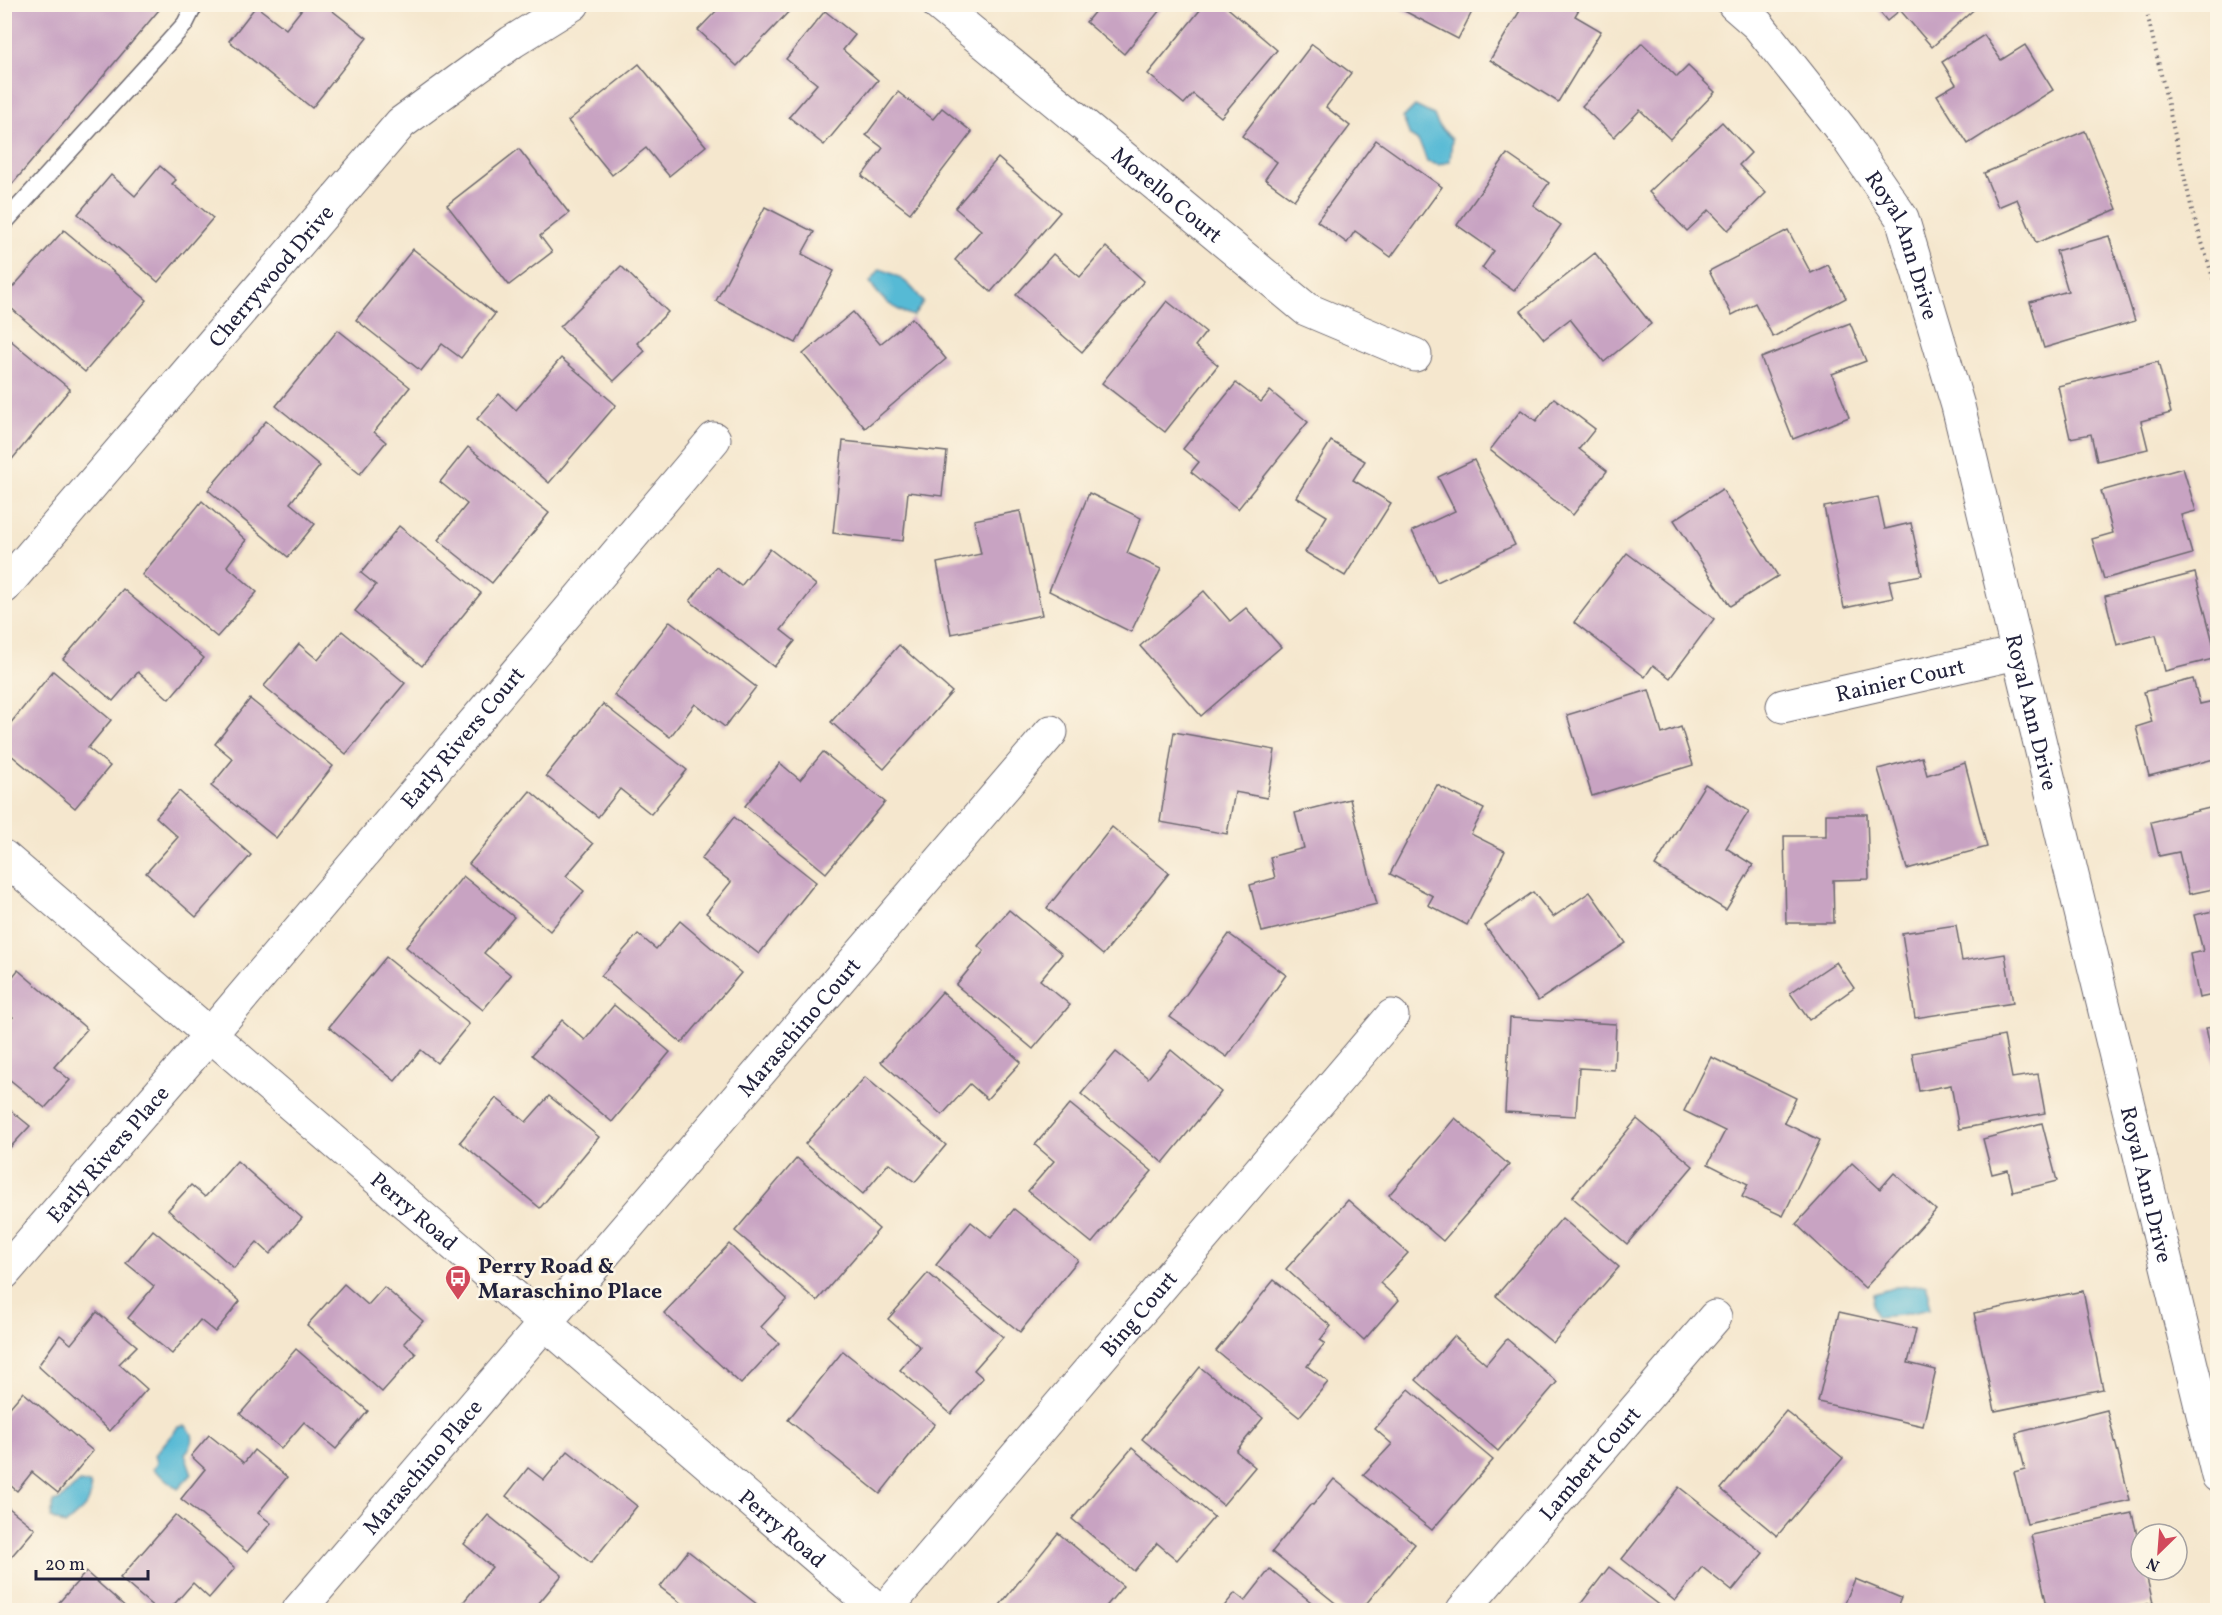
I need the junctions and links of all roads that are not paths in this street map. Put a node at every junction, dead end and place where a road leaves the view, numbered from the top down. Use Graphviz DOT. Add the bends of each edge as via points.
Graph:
graph roads {
  1 [pos="195,4"];
  2 [pos="573,4"];
  3 [pos="938,4"];
  4 [pos="1734,4"];
  5 [pos="4,223"];
  6 [pos="1415,355"];
  7 [pos="714,439"];
  8 [pos="4,587"];
  9 [pos="2017,653"];
  10 [pos="1783,706"];
  11 [pos="1051,732"];
  12 [pos="4,857"];
  13 [pos="1392,1016"];
  14 [pos="210,1035"];
  15 [pos="4,1273"];
  16 [pos="1715,1317"];
  17 [pos="546,1324"];
  18 [pos="2217,1476"];
  19 [pos="299,1611"];
  20 [pos="878,1611"];
  21 [pos="885,1611"];
  22 [pos="1463,1611"];
  1 -- 5 [label="lane" via="185,24"];
  2 -- 8 [label="street, Cherrywood Drive" via="512,42 401,123"];
  3 -- 6 [label="street, Morello Court" via="1306,309"];
  4 -- 9 [label="street, Royal Ann Drive" via="1758,25 1844,133 1902,218 1958,406"];
  7 -- 14 [label="street, Early Rivers Court"];
  9 -- 10 [label="street, Rainier Court"];
  9 -- 18 [label="street, Royal Ann Drive"];
  11 -- 17 [label="street, Maraschino Court"];
  12 -- 14 [label="street, Perry Road"];
  13 -- 21 [label="street, Bing Court"];
  14 -- 15 [label="street, Early Rivers Place"];
  14 -- 17 [label="street, Perry Road"];
  16 -- 22 [label="street, Lambert Court"];
  17 -- 19 [label="street, Maraschino Place"];
  17 -- 20 [label="street, Perry Road"];
}
